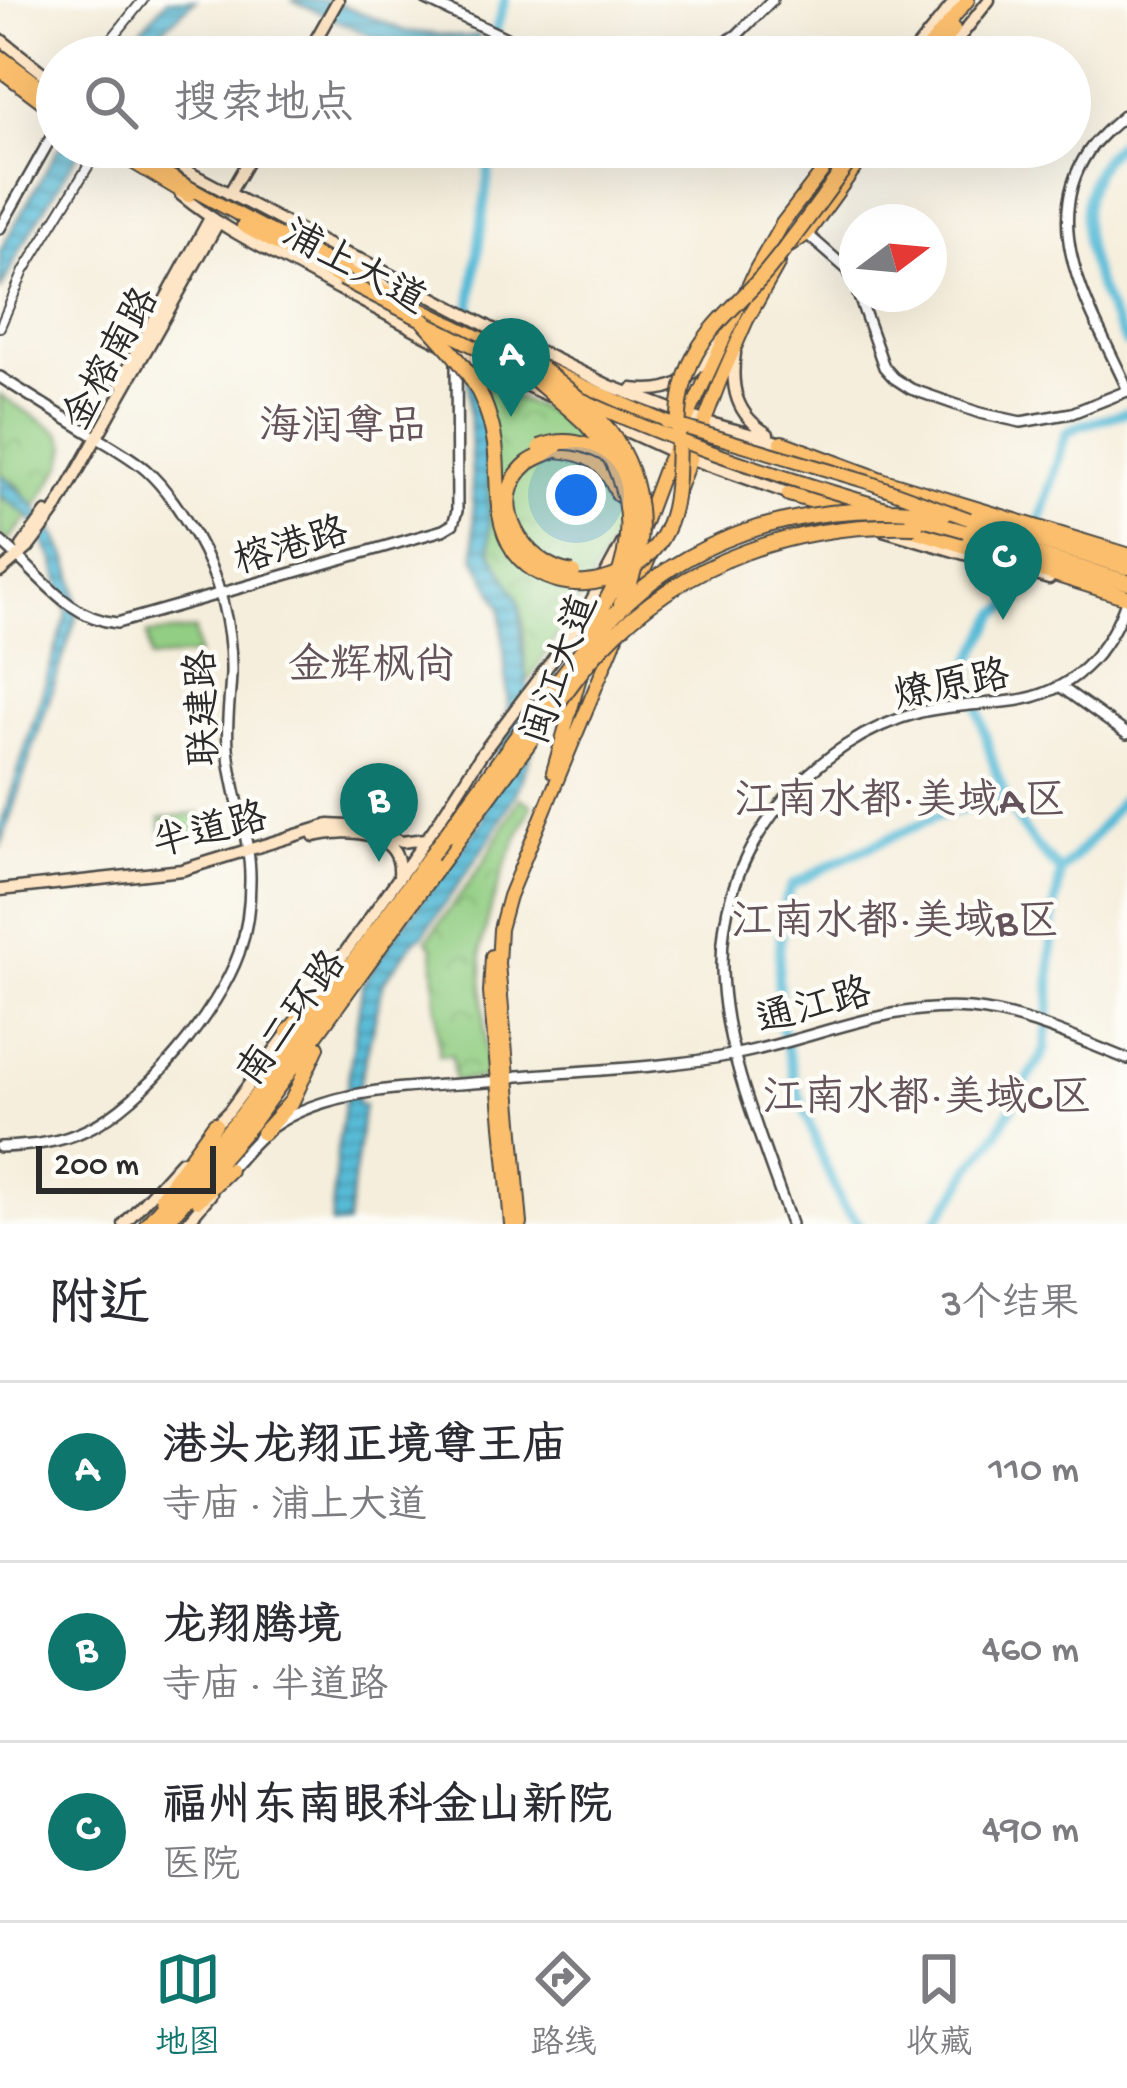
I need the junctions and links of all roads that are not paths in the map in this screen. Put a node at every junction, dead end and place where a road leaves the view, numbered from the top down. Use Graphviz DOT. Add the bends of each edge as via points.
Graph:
graph roads {
  1 [pos="143,0"];
  2 [pos="338,0"];
  3 [pos="426,0"];
  4 [pos="772,0"];
  5 [pos="956,0"];
  6 [pos="968,0"];
  7 [pos="977,0"];
  8 [pos="989,0"];
  9 [pos="947,32"];
  10 [pos="114,36"];
  11 [pos="318,36"];
  12 [pos="501,36"];
  13 [pos="735,36"];
  14 [pos="927,36"];
  15 [pos="943,36"];
  16 [pos="945,36"];
  17 [pos="961,36"];
  18 [pos="0,39"];
  19 [pos="0,56"];
  20 [pos="36,67"];
  21 [pos="0,70"];
  22 [pos="36,83"];
  23 [pos="36,97"];
  24 [pos="1127,112"];
  25 [pos="1091,150"];
  26 [pos="36,165"];
  27 [pos="90,168"];
  28 [pos="139,168"];
  29 [pos="155,168"];
  30 [pos="173,168"];
  31 [pos="242,168"];
  32 [pos="824,168"];
  33 [pos="839,168"];
  34 [pos="841,168"];
  35 [pos="848,168"];
  36 [pos="1080,168"];
  37 [pos="216,208"];
  38 [pos="0,228"];
  39 [pos="807,234"];
  40 [pos="335,249"];
  41 [pos="839,262"];
  42 [pos="400,300"];
  43 [pos="865,312"];
  44 [pos="423,320"];
  45 [pos="731,324"];
  46 [pos="0,327"];
  47 [pos="736,344"];
  48 [pos="460,354"];
  49 [pos="535,372"];
  50 [pos="0,377"];
  51 [pos="610,386"];
  52 [pos="1127,390"];
  53 [pos="596,418"];
  54 [pos="696,418"];
  55 [pos="94,436"];
  56 [pos="782,443"];
  57 [pos="672,452"];
  58 [pos="691,460"];
  59 [pos="663,472"];
  60 [pos="789,494"];
  61 [pos="639,499"];
  62 [pos="629,523"];
  63 [pos="502,524"];
  64 [pos="967,525"];
  65 [pos="0,541"];
  66 [pos="18,555"];
  67 [pos="1125,566"];
  68 [pos="0,572"];
  69 [pos="601,585"];
  70 [pos="221,595"];
  71 [pos="1127,600"];
  72 [pos="581,660"];
  73 [pos="576,686"];
  74 [pos="1061,688"];
  75 [pos="1127,734"];
  76 [pos="428,837"];
  77 [pos="249,854"];
  78 [pos="399,875"];
  79 [pos="0,893"];
  80 [pos="361,963"];
  81 [pos="288,1032"];
  82 [pos="734,1055"];
  83 [pos="1127,1058"];
  84 [pos="504,1079"];
  85 [pos="215,1124"];
  86 [pos="263,1133"];
  87 [pos="0,1147"];
  88 [pos="229,1170"];
  89 [pos="124,1224"];
  90 [pos="144,1224"];
  91 [pos="168,1224"];
  92 [pos="186,1224"];
  93 [pos="511,1224"];
  94 [pos="521,1224"];
  95 [pos="790,1224"];
  1 -- 10 [label="street"];
  2 -- 11 [label="main road"];
  3 -- 12 [label="street"];
  4 -- 13 [label="street"];
  5 -- 14 [label="main road"];
  6 -- 9 [label="main road"];
  7 -- 9 [label="main road"];
  8 -- 17 [label="main road"];
  9 -- 15 [label="highway"];
  9 -- 16 [label="highway"];
  18 -- 20 [label="main road"];
  19 -- 22 [label="main road"];
  21 -- 23 [label="main road"];
  24 -- 25 [label="street"];
  26 -- 38 [label="street"];
  27 -- 46 [label="street" via="24,271"];
  28 -- 37 [label="main road, 浦上大道"];
  29 -- 37 [label="main road, 浦上大道"];
  30 -- 37 [label="main road"];
  31 -- 37 [label="main road, 金榕南路"];
  32 -- 45 [label="main road, 闽江大道" via="769,245"];
  33 -- 62 [label="highway, bridge" via="680,363 663,513 650,540 606,571 582,574 540,562 511,522 516,476 555,450 580,452 616,486"];
  34 -- 63 [label="highway, bridge" via="688,367 676,419 673,516 656,548 633,568 582,584 534,571"];
  35 -- 39 [label="main road, 闽江大道"];
  36 -- 52 [label="street" via="1066,224 1070,259"];
  37 -- 40 [label="main road"];
  37 -- 42 [label="main road"];
  37 -- 44 [label="main road, bridge"];
  37 -- 48 [label="main road, 浦上大道"];
  37 -- 55 [label="main road, 金榕南路"];
  39 -- 41 [label="street"];
  39 -- 47 [label="main road, 闽江大道" via="791,244"];
  40 -- 42 [label="main road"];
  40 -- 51 [label="main road"];
  42 -- 49 [label="main road, bridge"];
  43 -- 52 [label="street" via="894,378 980,413 1021,422 1072,413"];
  44 -- 49 [label="main road, bridge"];
  44 -- 63 [label="highway, bridge" via="460,360 490,416"];
  45 -- 51 [label="main road" via="679,384 656,391"];
  45 -- 54 [label="main road, 闽江大道"];
  47 -- 54 [label="main road, 闽江大道"];
  47 -- 56 [label="main road" via="736,399 750,421"];
  48 -- 53 [label="main road, 浦上大道"];
  48 -- 70 [label="street, 榕港路" via="453,524"];
  49 -- 61 [label="highway, bridge" via="581,400 610,432"];
  49 -- 62 [label="highway, bridge" via="599,440"];
  49 -- 64 [label="main road, bridge" via="665,422 868,482"];
  50 -- 55 [label="street, 联建路"];
  51 -- 54 [label="main road"];
  53 -- 57 [label="main road, 浦上大道"];
  53 -- 62 [label="main road" via="626,476"];
  54 -- 56 [label="main road"];
  54 -- 57 [label="main road, 闽江大道"];
  54 -- 58 [label="main road, 闽江大道"];
  55 -- 66 [label="main road, 金榕南路" via="48,522"];
  55 -- 70 [label="street, 联建路" via="136,461 166,492"];
  56 -- 67 [label="highway, bridge"];
  56 -- 67 [label="main road" via="1058,527"];
  57 -- 58 [label="main road, 浦上大道"];
  57 -- 59 [label="main road, 闽江大道"];
  58 -- 60 [label="main road, 浦上大道"];
  58 -- 84 [label="main road, 闽江大道" via="509,896 498,963"];
  59 -- 62 [label="main road"];
  59 -- 73 [label="main road, 闽江大道"];
  60 -- 71 [label="highway"];
  60 -- 71 [label="main road, 浦上大道" via="841,517"];
  61 -- 63 [label="highway, bridge" via="609,455 583,442 554,441 508,472"];
  61 -- 72 [label="highway, bridge" via="634,571 617,613"];
  62 -- 69 [label="main road"];
  62 -- 72 [label="highway, bridge" via="621,569"];
  64 -- 67 [label="highway"];
  64 -- 72 [label="highway, bridge" via="858,525 760,545 669,589"];
  65 -- 66 [label="street, 榕港路"];
  66 -- 68 [label="main road, 金榕南路"];
  66 -- 70 [label="street, 榕港路" via="72,607 106,621"];
  69 -- 73 [label="main road"];
  69 -- 76 [label="main road"];
  70 -- 77 [label="street, 联建路" via="231,657 228,755"];
  71 -- 74 [label="street, 燎原路" via="1102,651"];
  72 -- 80 [label="highway, 南二环路, bridge"];
  72 -- 80 [label="highway, 南二环路, bridge" via="431,854"];
  73 -- 84 [label="main road, 闽江大道" via="496,927 490,993"];
  74 -- 75 [label="street"];
  74 -- 82 [label="street, 燎原路" via="899,718 805,777 760,832 734,888 721,948"];
  76 -- 77 [label="main road, 半道路" via="401,842 340,824"];
  76 -- 78 [label="main road"];
  77 -- 78 [label="main road, 半道路" via="353,832 390,845"];
  77 -- 79 [label="main road, 半道路" via="184,876"];
  77 -- 87 [label="street, 联建路" via="248,912 235,963 152,1081 83,1132"];
  78 -- 81 [label="main road"];
  80 -- 81 [label="highway"];
  80 -- 86 [label="highway" via="292,1100"];
  80 -- 90 [label="highway, 南二环路"];
  80 -- 91 [label="highway, 南二环路" via="251,1124"];
  81 -- 85 [label="main road"];
  82 -- 83 [label="street, 通江路" via="924,1008 987,1011"];
  82 -- 84 [label="street, 通江路"];
  82 -- 95 [label="street, 燎原路"];
  84 -- 86 [label="street, 通江路" via="351,1095"];
  84 -- 93 [label="main road, 闽江大道"];
  84 -- 94 [label="main road, 闽江大道"];
  85 -- 89 [label="main road"];
  85 -- 90 [label="highway"];
  86 -- 88 [label="street"];
  88 -- 91 [label="highway"];
  88 -- 92 [label="main road"];
}
